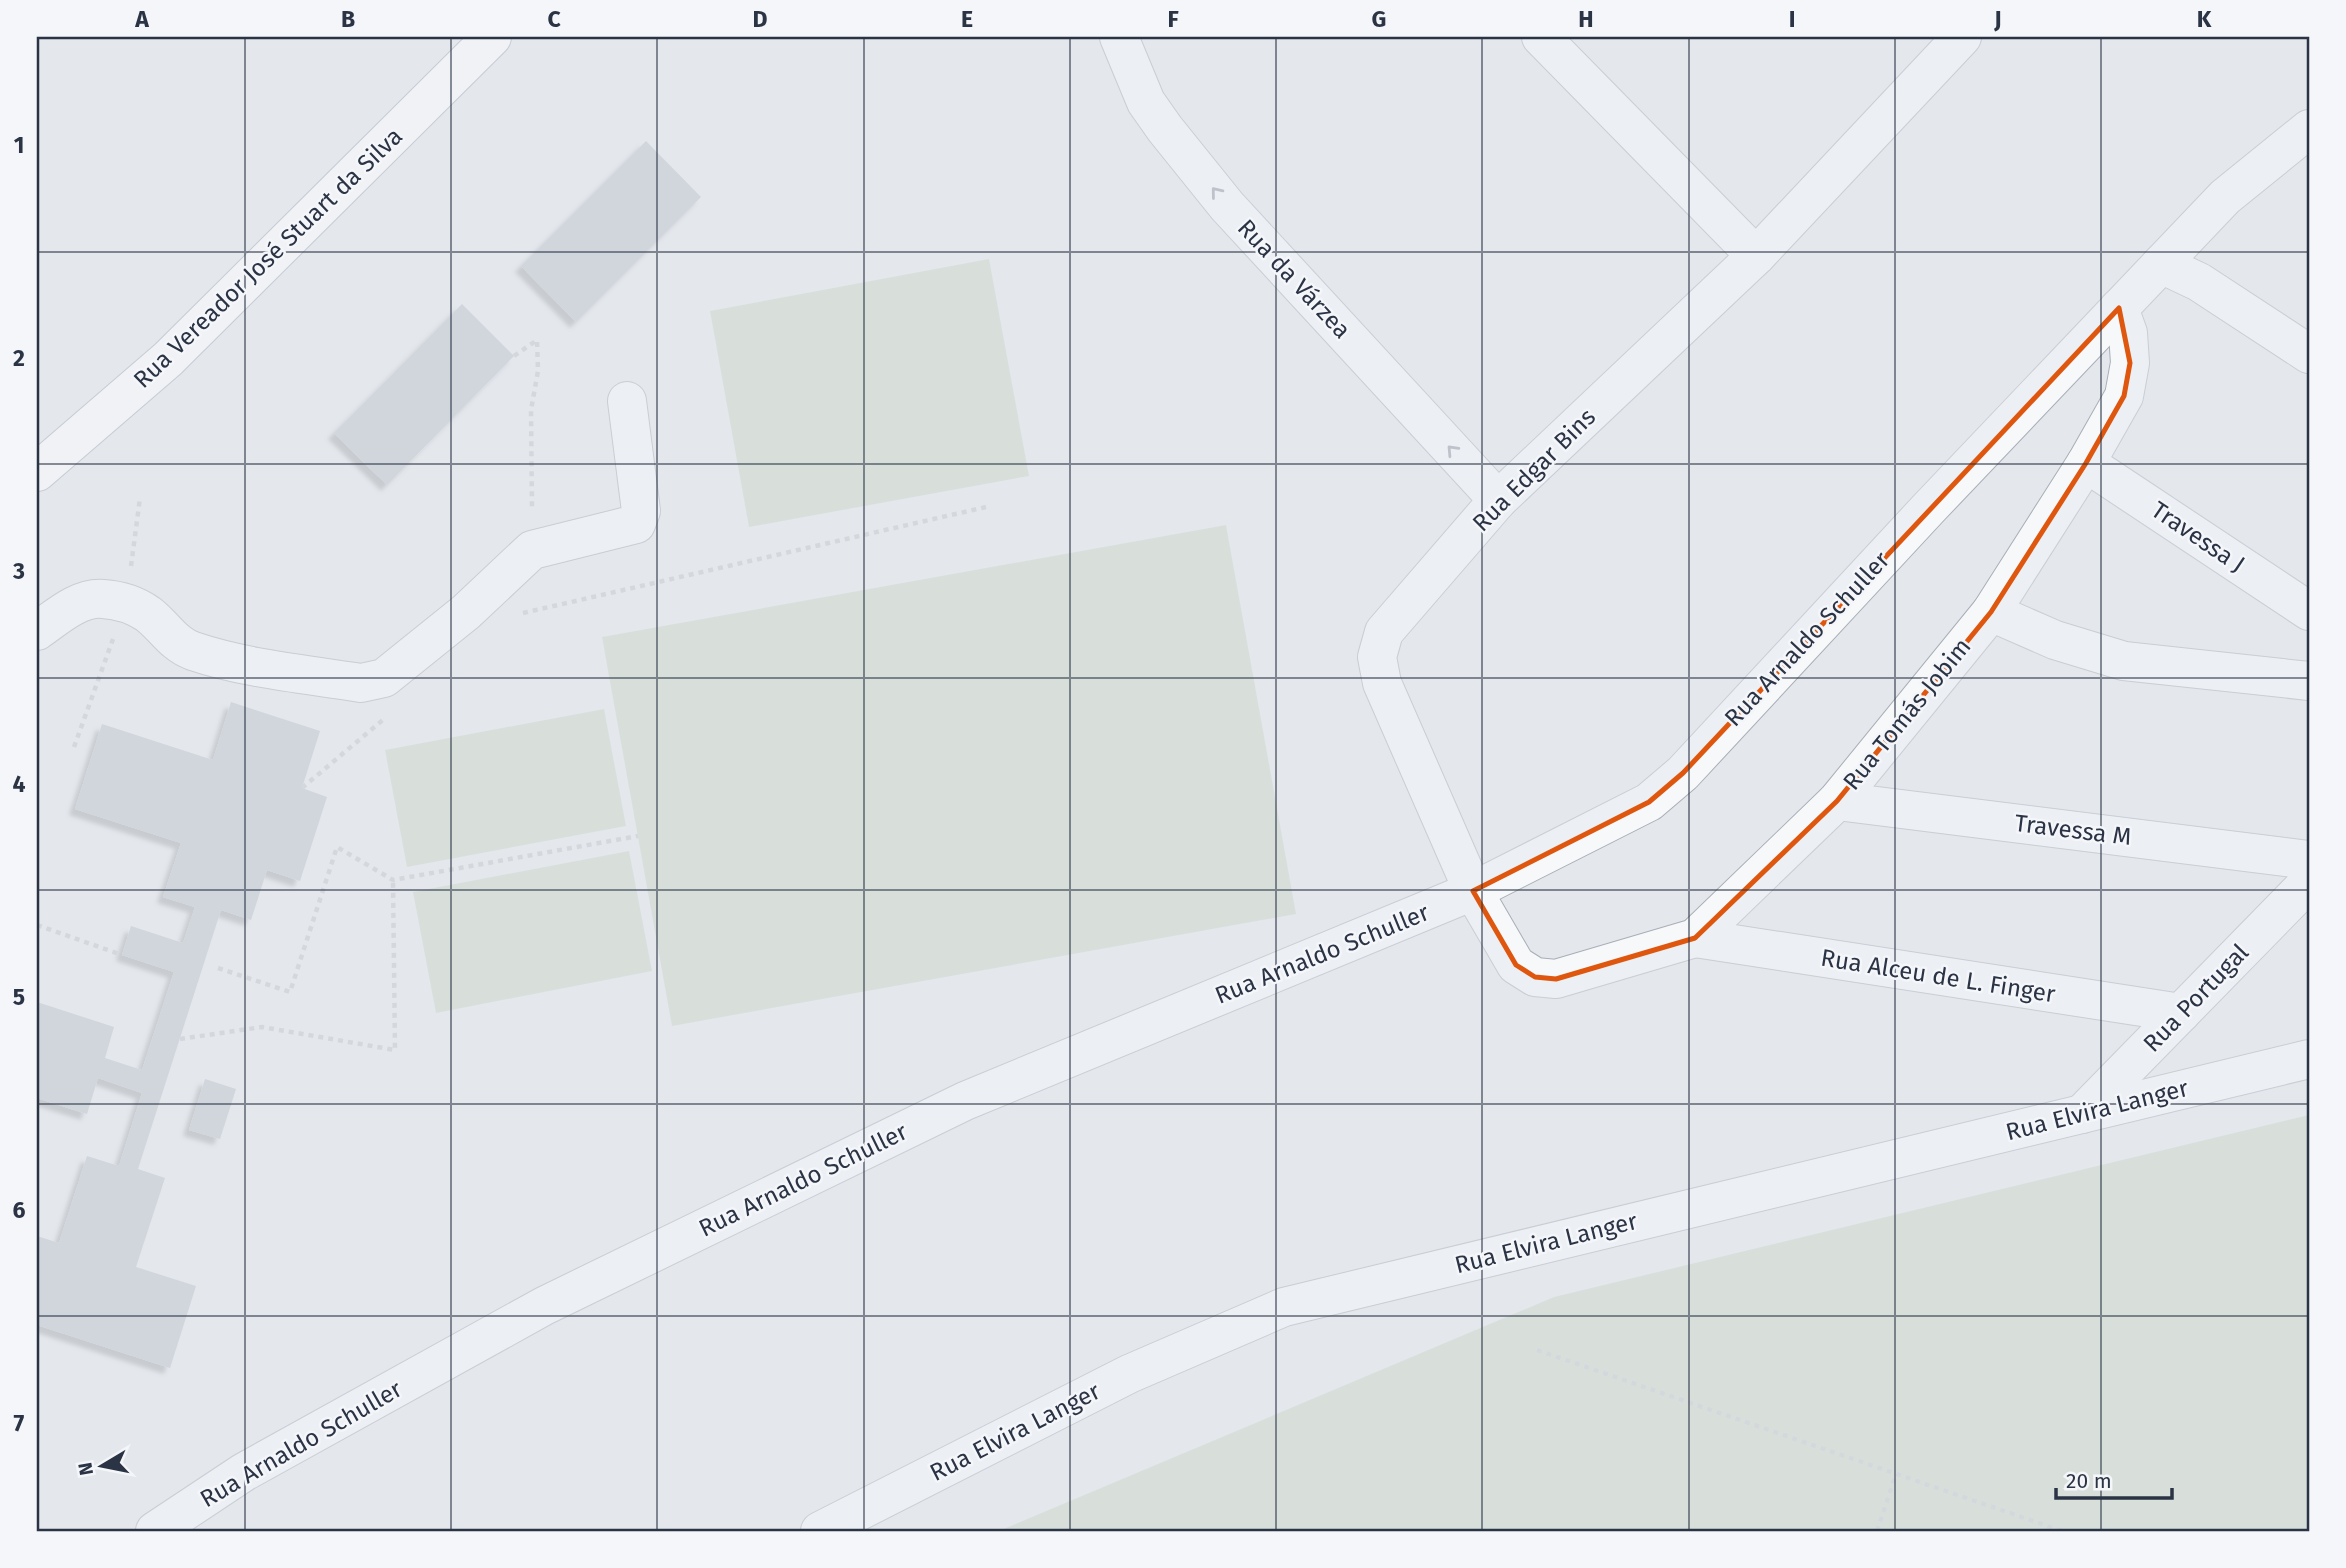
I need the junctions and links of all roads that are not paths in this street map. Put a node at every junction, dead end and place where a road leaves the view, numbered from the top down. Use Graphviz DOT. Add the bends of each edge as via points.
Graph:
graph roads {
  1 [pos="492,37"];
  2 [pos="1119,37"];
  3 [pos="1541,37"];
  4 [pos="1962,37"];
  5 [pos="2309,129"];
  6 [pos="1755,256"];
  7 [pos="2161,264"];
  8 [pos="2119,308"];
  9 [pos="2309,354"];
  10 [pos="627,401"];
  11 [pos="2086,463"];
  12 [pos="37,472"];
  13 [pos="1498,500"];
  14 [pos="2309,611"];
  15 [pos="1991,612"];
  16 [pos="37,631"];
  17 [pos="2309,681"];
  18 [pos="1837,801"];
  19 [pos="2309,860"];
  20 [pos="2309,882"];
  21 [pos="1473,891"];
  22 [pos="1695,938"];
  23 [pos="1535,977"];
  24 [pos="2181,1013"];
  25 [pos="2309,1059"];
  26 [pos="2082,1114"];
  27 [pos="155,1531"];
  28 [pos="820,1531"];
  1 -- 12 [label="main road, Rua Vereador José Stuart da Silva" via="168,359"];
  13 -- 2 [label="street, Rua da Várzea, one-way" via="1227,206 1146,102"];
  3 -- 6 [label="street"];
  4 -- 6 [label="street, Rua Edgar Bins"];
  5 -- 7 [label="street, Rua Arnaldo Schuller" via="2225,197"];
  6 -- 13 [label="street, Rua Edgar Bins"];
  7 -- 8 [label="street, Rua Arnaldo Schuller"];
  7 -- 9 [label="street" via="2199,282"];
  8 -- 11 [label="street, Rua Tomás Jobim" via="2128,333 2130,363 2124,396"];
  8 -- 21 [label="street, Rua Arnaldo Schuller" via="1683,773 1649,802"];
  10 -- 16 [label="street" via="642,511 636,524 532,550 466,612 384,678 361,683 223,660 190,650 127,603 100,598 76,604"];
  11 -- 14 [label="street, Travessa J"];
  11 -- 15 [label="street, Rua Tomás Jobim"];
  13 -- 21 [label="street, Rua Edgar Bins" via="1384,632 1377,657 1382,683"];
  15 -- 17 [label="street" via="2055,640 2124,661"];
  15 -- 18 [label="street, Rua Tomás Jobim"];
  18 -- 19 [label="street, Travessa M"];
  18 -- 22 [label="street, Rua Tomás Jobim"];
  20 -- 24 [label="street, Rua Portugal"];
  21 -- 23 [label="street, Rua Edgar Bins" via="1516,965"];
  21 -- 27 [label="street, Rua Arnaldo Schuller" via="953,1107 544,1307 244,1472"];
  22 -- 23 [label="street, Rua Tomás Jobim" via="1556,979"];
  22 -- 24 [label="street, Rua Alceu de L. Finger"];
  24 -- 26 [label="street, Rua Portugal"];
  25 -- 26 [label="street, Rua Elvira Langer"];
  26 -- 28 [label="street, Rua Elvira Langer" via="1283,1307 1129,1374"];
}
